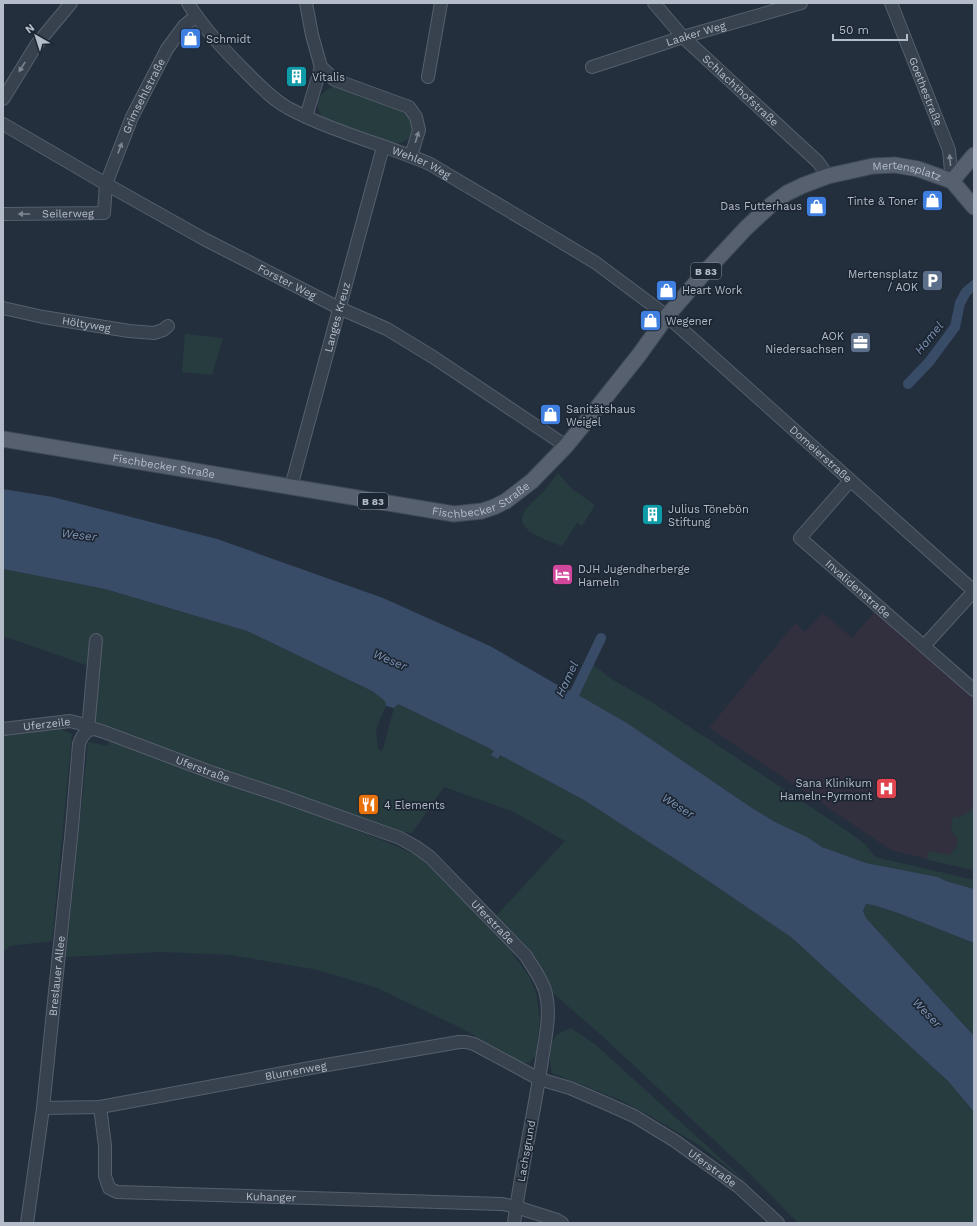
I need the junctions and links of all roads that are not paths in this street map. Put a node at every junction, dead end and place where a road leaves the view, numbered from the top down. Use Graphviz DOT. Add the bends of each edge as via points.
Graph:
graph roads {
  1 [pos="71,3"];
  2 [pos="188,3"];
  3 [pos="306,3"];
  4 [pos="441,3"];
  5 [pos="654,3"];
  6 [pos="801,3"];
  7 [pos="891,3"];
  8 [pos="196,16"];
  9 [pos="683,37"];
  10 [pos="321,67"];
  11 [pos="592,67"];
  12 [pos="428,77"];
  13 [pos="3,99"];
  14 [pos="306,117"];
  15 [pos="3,124"];
  16 [pos="383,147"];
  17 [pos="974,155"];
  18 [pos="411,156"];
  19 [pos="828,176"];
  20 [pos="952,181"];
  21 [pos="106,184"];
  22 [pos="974,207"];
  23 [pos="3,214"];
  24 [pos="3,308"];
  25 [pos="340,308"];
  26 [pos="667,316"];
  27 [pos="168,326"];
  28 [pos="3,439"];
  29 [pos="566,446"];
  30 [pos="850,481"];
  31 [pos="291,487"];
  32 [pos="974,591"];
  33 [pos="96,640"];
  34 [pos="928,649"];
  35 [pos="974,690"];
  36 [pos="3,729"];
  37 [pos="88,730"];
  38 [pos="539,1079"];
  39 [pos="100,1107"];
  40 [pos="43,1108"];
  41 [pos="516,1207"];
  42 [pos="27,1223"];
  43 [pos="514,1223"];
  44 [pos="562,1223"];
  45 [pos="778,1223"];
  1 -- 13 [label="street, one-way" via="37,44"];
  2 -- 8 [label="street, Wehler Weg"];
  3 -- 10 [label="street"];
  4 -- 12 [label="street"];
  5 -- 9 [label="street, Schlachthofstraße"];
  6 -- 9 [label="street, Laaker Weg"];
  20 -- 7 [label="street, Goethestraße, one-way" via="949,150"];
  8 -- 14 [label="street, Wehler Weg" via="224,50 268,94"];
  21 -- 8 [label="street, Grimsehlstraße, one-way" via="132,117 167,49 184,26"];
  9 -- 11 [label="street, Laaker Weg"];
  9 -- 19 [label="street, Schlachthofstraße" via="818,162"];
  10 -- 14 [label="street"];
  18 -- 10 [label="street, one-way" via="419,130 416,117 409,106 335,80"];
  14 -- 16 [label="street, Wehler Weg"];
  15 -- 21 [label="street, Forster Weg"];
  16 -- 18 [label="street, Wehler Weg"];
  16 -- 25 [label="street, Langes Kreuz"];
  17 -- 20 [label="main road"];
  18 -- 26 [label="street, Wehler Weg" via="447,174 596,263"];
  19 -- 20 [label="main road, Mertensplatz / B 83" via="873,166 895,165 918,169"];
  19 -- 26 [label="main road, Fischbecker Straße / B 83" via="787,193 772,204 746,228"];
  20 -- 22 [label="main road, Mertensplatz"];
  21 -- 23 [label="street, Seilerweg, one-way" via="104,213"];
  21 -- 25 [label="street, Forster Weg" via="204,239"];
  24 -- 27 [label="street, Höltyweg" via="129,331 154,332"];
  25 -- 29 [label="street, Forster Weg" via="387,329"];
  25 -- 31 [label="street, Langes Kreuz"];
  26 -- 29 [label="main road, Fischbecker Straße / B 83"];
  26 -- 30 [label="street, Domeierstraße"];
  28 -- 31 [label="main road, Fischbecker Straße / B 83"];
  29 -- 31 [label="main road, Fischbecker Straße / B 83" via="518,493 482,511 454,514"];
  30 -- 32 [label="street, Domeierstraße"];
  30 -- 34 [label="street, Invalidenstraße" via="800,538"];
  32 -- 34 [label="street"];
  33 -- 37 [label="street"];
  34 -- 35 [label="street, Invalidenstraße"];
  36 -- 37 [label="street, Uferzeile" via="70,721 82,724"];
  37 -- 38 [label="street, Uferstraße" via="95,729 107,733 400,838 430,857 526,956 538,974 546,993 548,1015"];
  37 -- 40 [label="street, Breslauer Allee" via="79,744"];
  38 -- 39 [label="street, Blumenweg" via="474,1044 459,1042"];
  38 -- 41 [label="street, Lachsgrund"];
  38 -- 45 [label="street, Uferstraße" via="606,1103 655,1128 739,1188"];
  39 -- 40 [label="street, Blumenweg"];
  39 -- 41 [label="street, Kuhanger" via="106,1146 105,1176 109,1188 117,1192 494,1204"];
  40 -- 42 [label="street, Breslauer Allee"];
  41 -- 43 [label="street, Lachsgrund"];
  41 -- 44 [label="street, Kuhanger"];
}
